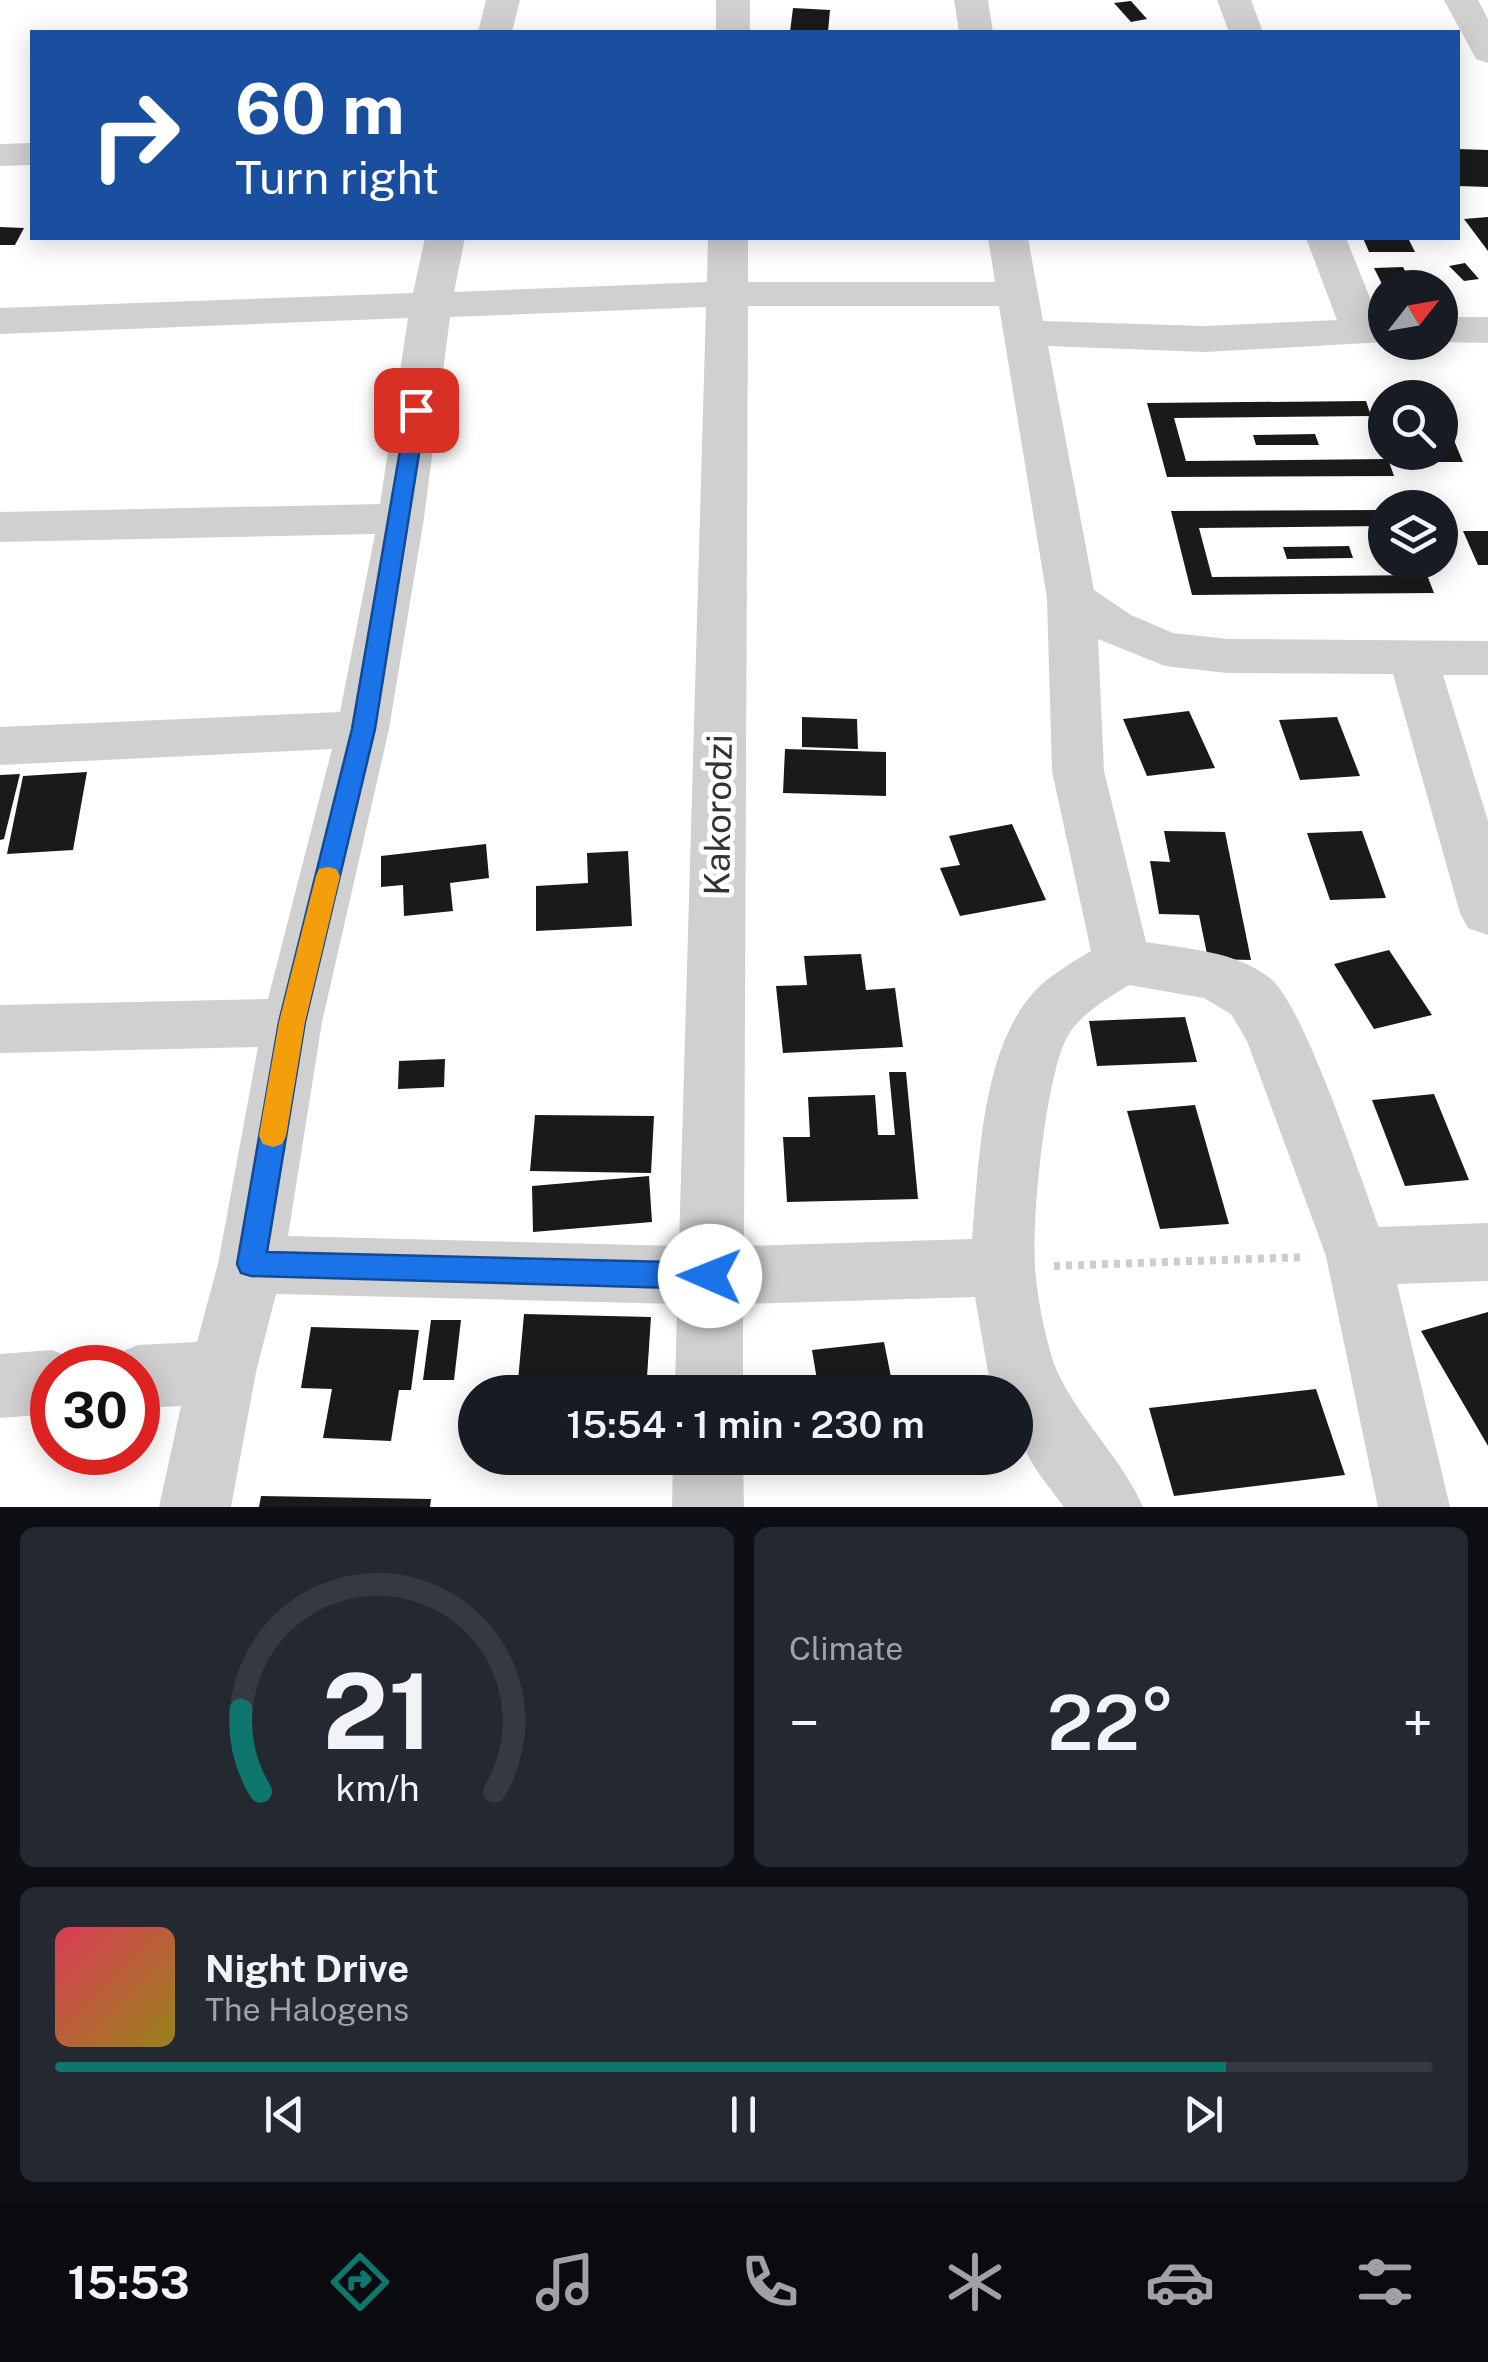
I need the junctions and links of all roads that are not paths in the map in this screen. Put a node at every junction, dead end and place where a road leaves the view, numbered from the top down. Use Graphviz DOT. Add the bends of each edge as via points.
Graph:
graph roads {
  1 [pos="503,0"];
  2 [pos="733,0"];
  3 [pos="971,0"];
  4 [pos="1234,0"];
  5 [pos="1461,0"];
  6 [pos="496,30"];
  7 [pos="732,30"];
  8 [pos="976,30"];
  9 [pos="1245,30"];
  10 [pos="1488,52"];
  11 [pos="30,154"];
  12 [pos="0,155"];
  13 [pos="445,240"];
  14 [pos="728,240"];
  15 [pos="1008,240"];
  16 [pos="1327,240"];
  17 [pos="727,294"];
  18 [pos="431,303"];
  19 [pos="1020,313"];
  20 [pos="1368,318"];
  21 [pos="0,321"];
  22 [pos="1368,330"];
  23 [pos="1458,330"];
  24 [pos="1488,330"];
  25 [pos="402,518"];
  26 [pos="0,528"];
  27 [pos="1071,598"];
  28 [pos="1413,658"];
  29 [pos="1488,658"];
  30 [pos="364,729"];
  31 [pos="0,746"];
  32 [pos="1488,913"];
  33 [pos="1122,960"];
  34 [pos="292,1022"];
  35 [pos="0,1029"];
  36 [pos="1488,1252"];
  37 [pos="1358,1256"];
  38 [pos="251,1264"];
  39 [pos="1002,1267"];
  40 [pos="710,1276"];
  41 [pos="222,1372"];
  42 [pos="709,1375"];
  43 [pos="160,1376"];
  44 [pos="30,1384"];
  45 [pos="0,1386"];
  46 [pos="708,1475"];
  47 [pos="196,1507"];
  48 [pos="708,1507"];
  49 [pos="1107,1507"];
  50 [pos="1414,1507"];
  1 -- 6 [label="street"];
  2 -- 7 [label="street"];
  3 -- 8 [label="street"];
  4 -- 9 [label="street"];
  5 -- 10 [label="street"];
  11 -- 12 [label="street"];
  13 -- 18 [label="street"];
  14 -- 17 [label="street, Kakorodzi"];
  15 -- 19 [label="street"];
  16 -- 20 [label="street"];
  17 -- 18 [label="street"];
  17 -- 19 [label="street"];
  17 -- 40 [label="street, Kakorodzi"];
  18 -- 21 [label="street"];
  18 -- 25 [label="street"];
  19 -- 22 [label="street" via="1205,338"];
  19 -- 27 [label="street"];
  23 -- 24 [label="street"];
  25 -- 26 [label="street"];
  25 -- 30 [label="street"];
  27 -- 28 [label="street" via="1166,650"];
  27 -- 33 [label="street" via="1078,771"];
  28 -- 29 [label="street"];
  28 -- 32 [label="street"];
  30 -- 31 [label="street"];
  30 -- 34 [label="street"];
  33 -- 37 [label="street" via="1216,976 1252,998 1275,1034"];
  33 -- 39 [label="street" via="1048,1015 1031,1049"];
  34 -- 35 [label="street"];
  34 -- 38 [label="street"];
  36 -- 37 [label="street"];
  37 -- 50 [label="street"];
  38 -- 40 [label="street"];
  38 -- 41 [label="street"];
  39 -- 40 [label="street"];
  39 -- 49 [label="street" via="1022,1372 1055,1438"];
  40 -- 42 [label="street, Kakorodzi"];
  41 -- 43 [label="street"];
  41 -- 47 [label="street"];
  44 -- 45 [label="street"];
  46 -- 48 [label="street"];
}
